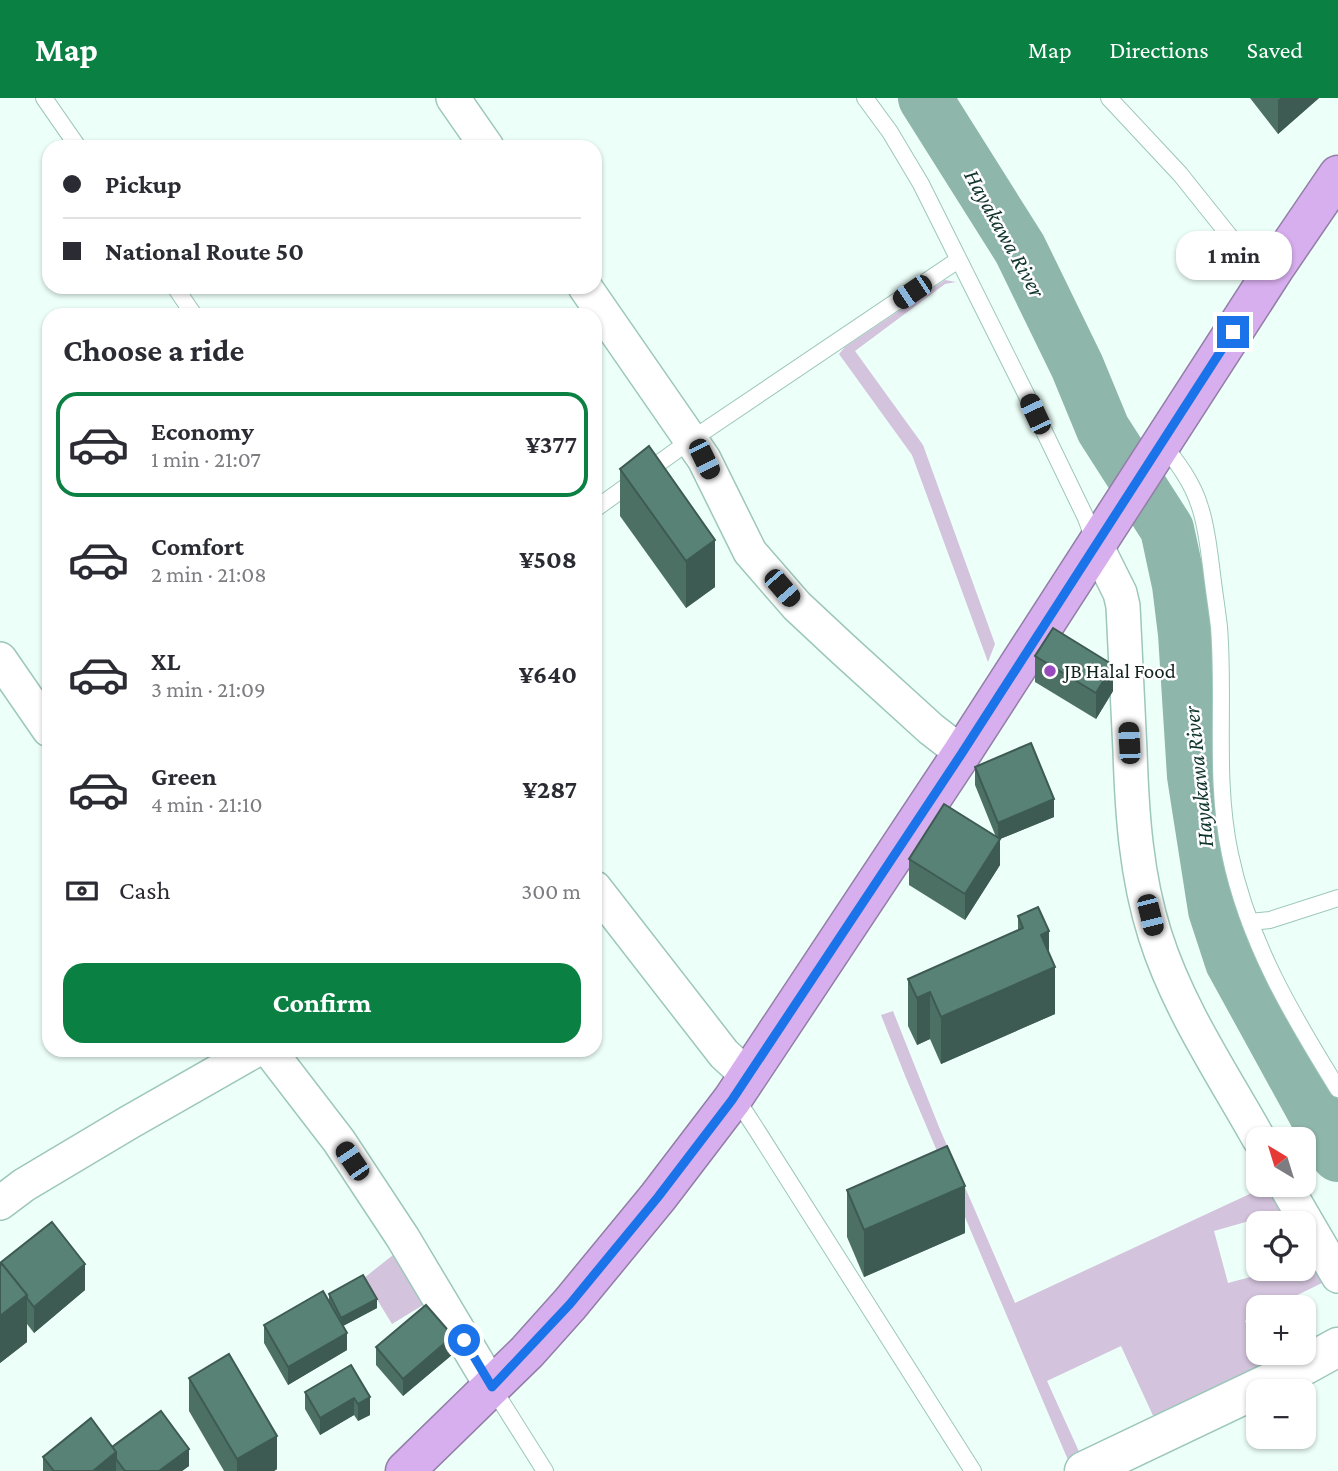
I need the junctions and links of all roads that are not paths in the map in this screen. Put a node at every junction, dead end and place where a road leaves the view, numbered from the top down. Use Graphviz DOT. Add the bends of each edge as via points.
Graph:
graph roads {
  1 [pos="44,98"];
  2 [pos="453,98"];
  3 [pos="865,98"];
  4 [pos="1109,98"];
  5 [pos="73,140"];
  6 [pos="482,140"];
  7 [pos="1338,175"];
  8 [pos="958,260"];
  9 [pos="1276,266"];
  10 [pos="602,313"];
  11 [pos="691,440"];
  12 [pos="1160,446"];
  13 [pos="602,504"];
  14 [pos="1100,539"];
  15 [pos="0,659"];
  16 [pos="42,720"];
  17 [pos="962,753"];
  18 [pos="602,897"];
  19 [pos="1338,898"];
  20 [pos="1250,922"];
  21 [pos="244,1057"];
  22 [pos="274,1057"];
  23 [pos="740,1088"];
  24 [pos="1338,1088"];
  25 [pos="1252,1127"];
  26 [pos="1292,1197"];
  27 [pos="0,1203"];
  28 [pos="1338,1276"];
  29 [pos="1338,1347"];
  30 [pos="492,1387"];
  31 [pos="405,1471"];
  32 [pos="545,1471"];
  33 [pos="973,1471"];
  34 [pos="1084,1471"];
  1 -- 5 [label="lane"];
  2 -- 6 [label="street"];
  3 -- 8 [label="lane" via="921,184"];
  4 -- 9 [label="lane" via="1180,174 1232,239"];
  7 -- 9 [label="highway"];
  8 -- 11 [label="lane"];
  8 -- 14 [label="lane"];
  9 -- 12 [label="highway"];
  10 -- 11 [label="street"];
  11 -- 13 [label="lane"];
  11 -- 17 [label="street" via="750,552 797,606"];
  12 -- 14 [label="highway"];
  12 -- 20 [label="lane" via="1186,478 1207,533 1219,628 1222,794 1230,853"];
  14 -- 17 [label="highway"];
  14 -- 25 [label="street" via="1123,607 1133,825 1154,934 1195,1027"];
  15 -- 16 [label="street"];
  17 -- 23 [label="highway"];
  18 -- 23 [label="street" via="724,1054"];
  19 -- 20 [label="lane"];
  20 -- 24 [label="lane" via="1277,987"];
  21 -- 27 [label="street" via="128,1122"];
  22 -- 30 [label="street" via="339,1141 396,1227"];
  23 -- 30 [label="highway" via="570,1304"];
  23 -- 33 [label="lane" via="745,1112"];
  26 -- 28 [label="street"];
  29 -- 34 [label="street"];
  30 -- 31 [label="highway"];
  30 -- 32 [label="lane"];
}
